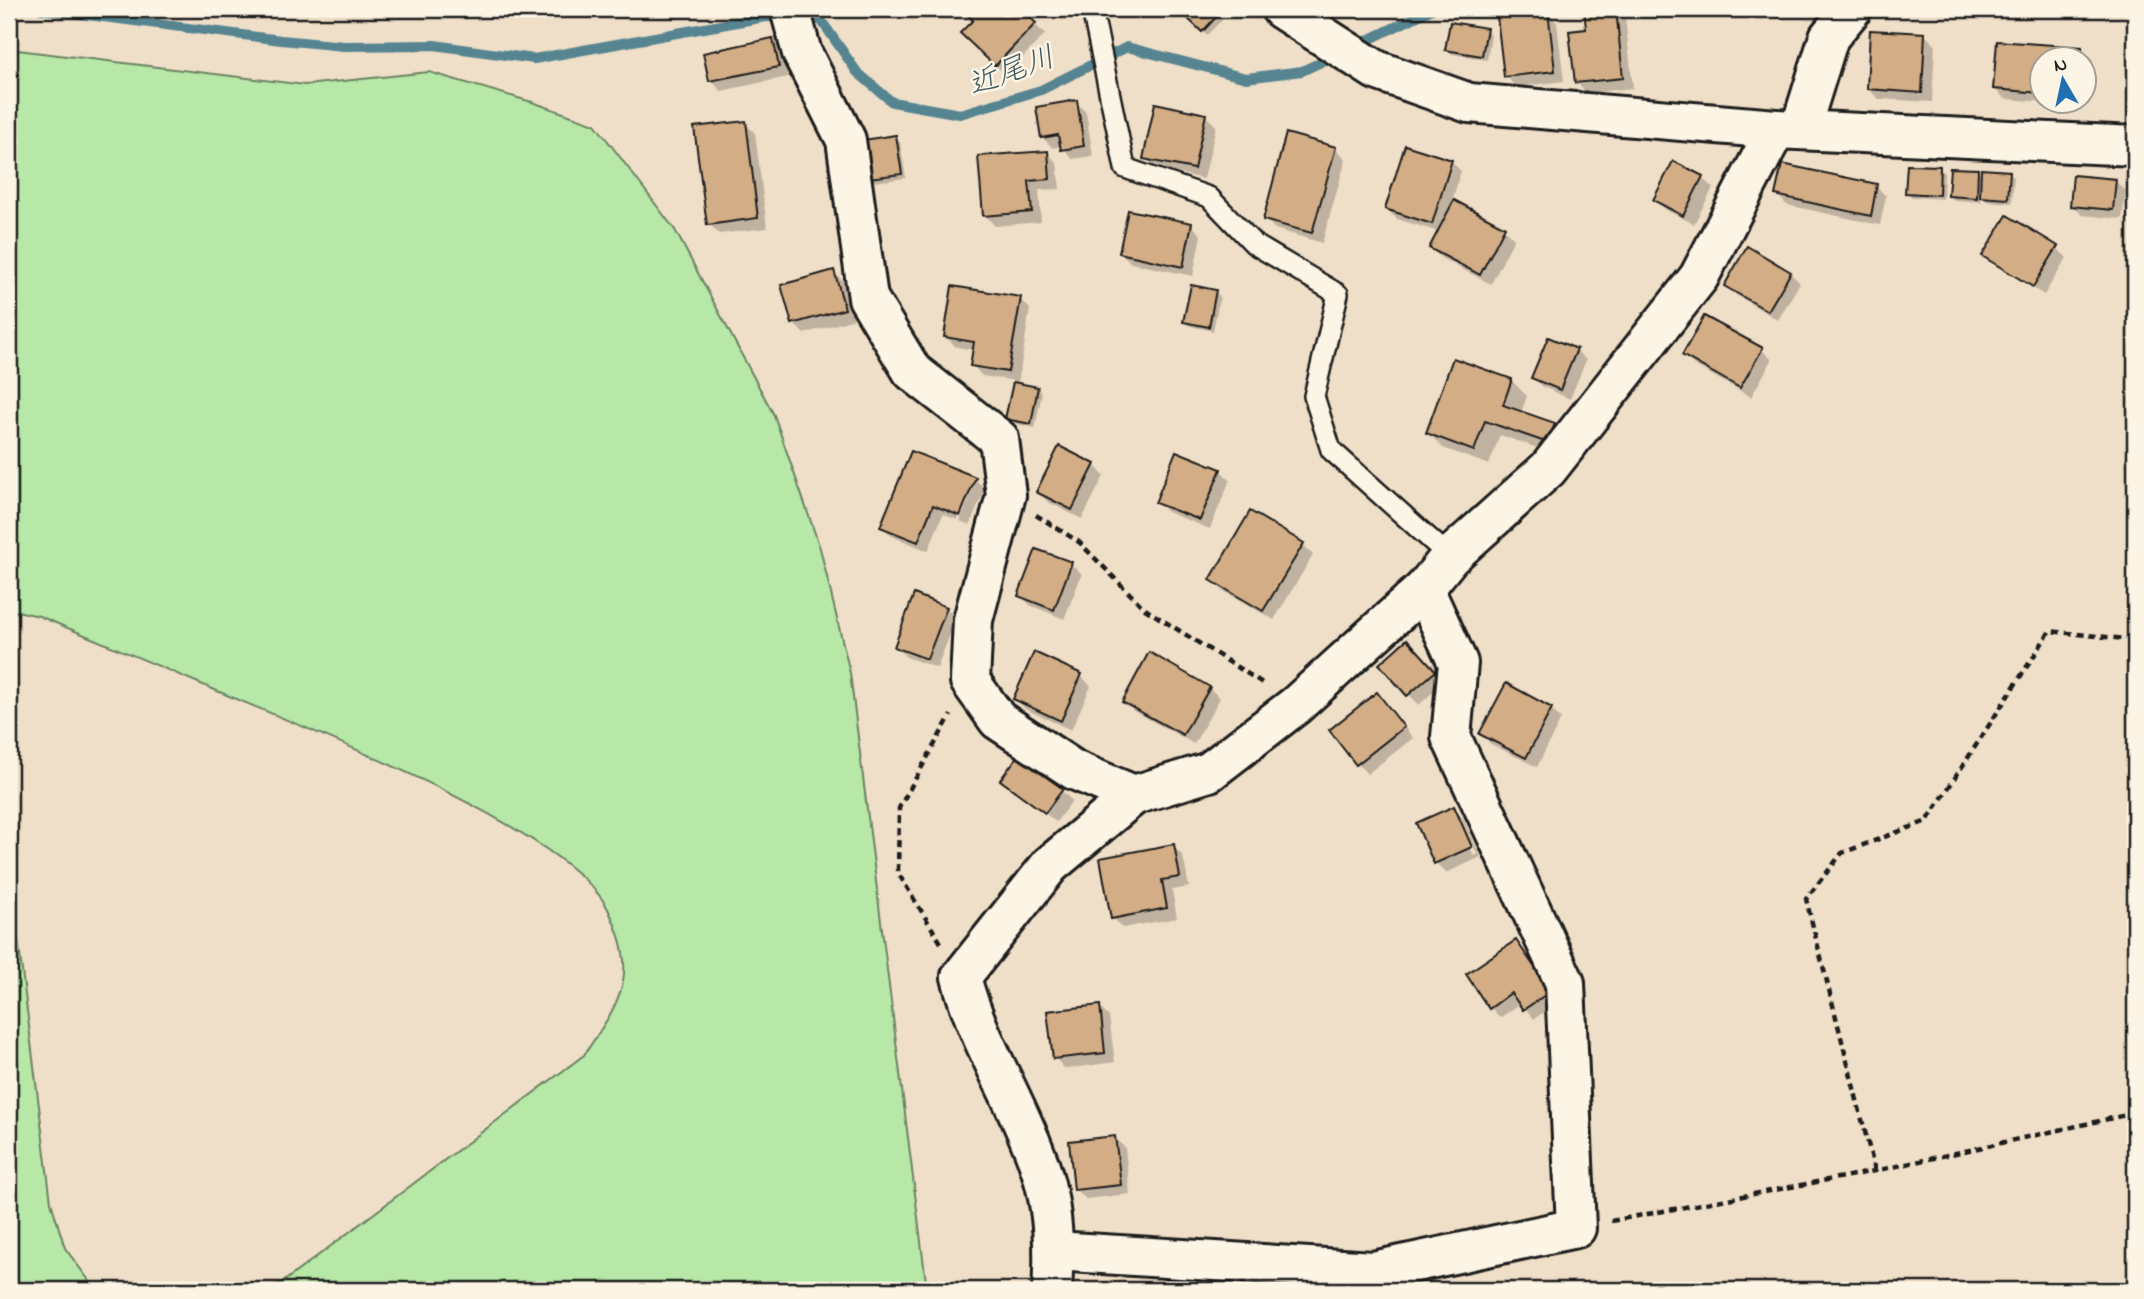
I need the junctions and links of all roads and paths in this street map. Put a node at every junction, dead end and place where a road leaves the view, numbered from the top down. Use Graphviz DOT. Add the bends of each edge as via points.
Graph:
graph roads {
  1 [pos="790,9"];
  2 [pos="1092,9"];
  3 [pos="1281,9"];
  4 [pos="1852,9"];
  5 [pos="1788,130"];
  6 [pos="2135,146"];
  7 [pos="1006,495"];
  8 [pos="1450,556"];
  9 [pos="1424,589"];
  10 [pos="2135,640"];
  11 [pos="970,681"];
  12 [pos="1296,705"];
  13 [pos="1134,795"];
  14 [pos="961,977"];
  15 [pos="2135,1113"];
  16 [pos="1875,1171"];
  17 [pos="1576,1228"];
  18 [pos="1055,1251"];
  19 [pos="1052,1290"];
  1 -- 7 [label="street" via="803,53 846,140 869,298 912,371 999,439"];
  2 -- 8 [label="lane" via="1125,168 1209,197 1254,244 1338,294 1314,396 1331,450"];
  3 -- 5 [label="street" via="1376,70 1469,103"];
  4 -- 5 [label="street" via="1829,37"];
  5 -- 6 [label="street"];
  5 -- 8 [label="street" via="1699,278 1548,469"];
  7 -- 11 [label="street" via="973,620"];
  7 -- 12 [label="path" via="1079,542 1145,609"];
  8 -- 9 [label="street"];
  9 -- 12 [label="street"];
  9 -- 17 [label="street" via="1458,663 1451,737 1565,983"];
  10 -- 16 [label="path" via="2050,631 1927,821 1842,853 1806,899"];
  11 -- 13 [label="street" via="998,720 1074,770"];
  11 -- 14 [label="path" via="899,808 898,873"];
  12 -- 13 [label="street" via="1209,772"];
  13 -- 14 [label="street" via="1050,865"];
  14 -- 18 [label="street" via="970,1012 1040,1165"];
  15 -- 16 [label="path"];
  16 -- 17 [label="path"];
  17 -- 18 [label="street" via="1373,1271"];
  18 -- 19 [label="street"];
}
